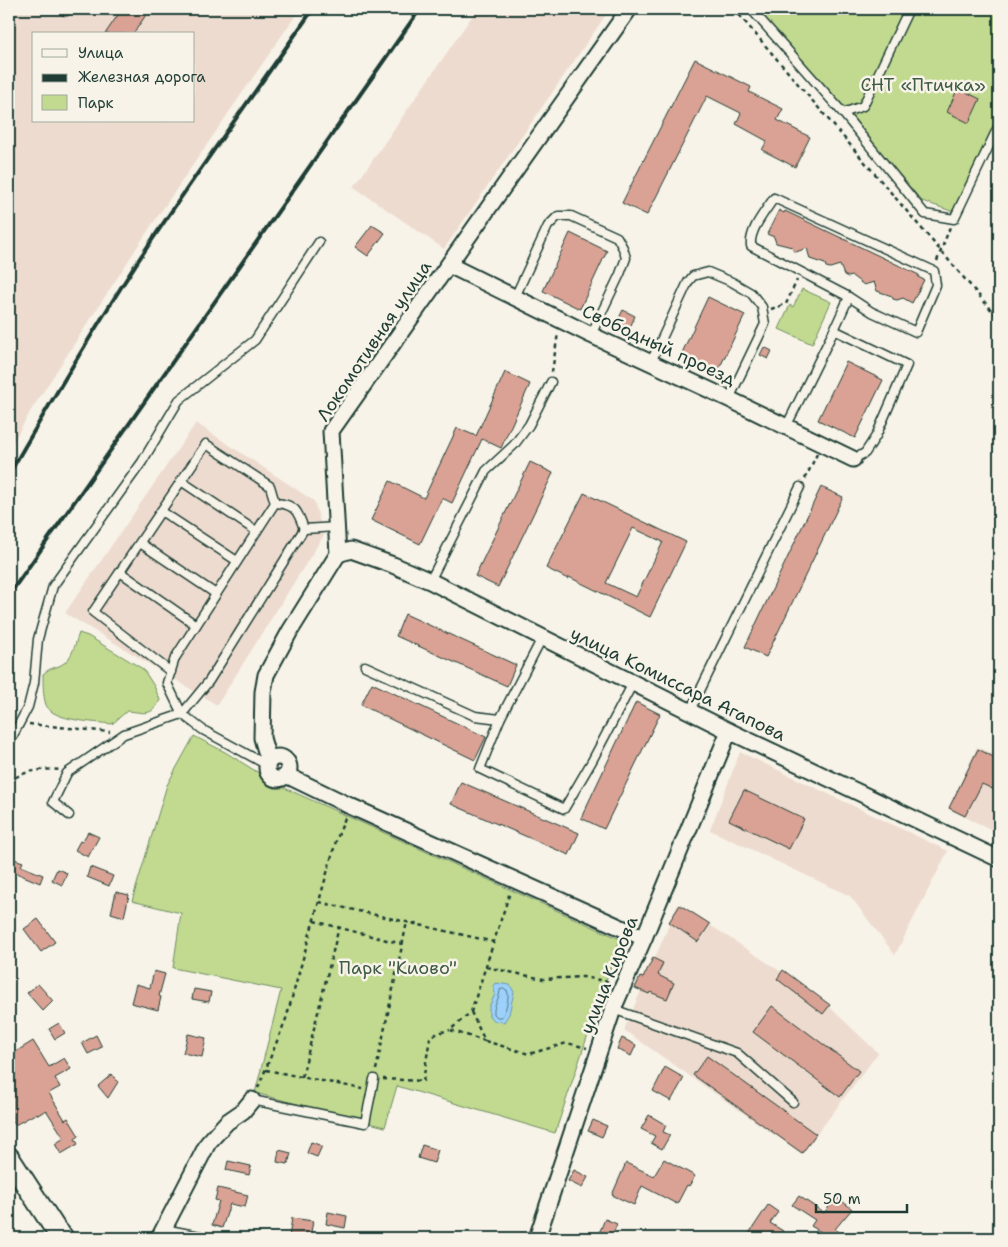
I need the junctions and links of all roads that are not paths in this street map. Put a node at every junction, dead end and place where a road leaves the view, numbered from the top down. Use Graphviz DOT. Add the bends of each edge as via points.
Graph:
graph roads {
  1 [pos="629,9"];
  2 [pos="751,9"];
  3 [pos="910,9"];
  4 [pos="843,112"];
  5 [pos="999,125"];
  6 [pos="319,242"];
  7 [pos="449,265"];
  8 [pos="515,296"];
  9 [pos="849,297"];
  10 [pos="834,330"];
  11 [pos="591,335"];
  12 [pos="651,362"];
  13 [pos="551,382"];
  14 [pos="729,399"];
  15 [pos="786,427"];
  16 [pos="853,459"];
  17 [pos="181,481"];
  18 [pos="800,487"];
  19 [pos="275,503"];
  20 [pos="161,511"];
  21 [pos="337,527"];
  22 [pos="304,529"];
  23 [pos="256,531"];
  24 [pos="140,543"];
  25 [pos="338,554"];
  26 [pos="237,562"];
  27 [pos="120,572"];
  28 [pos="430,581"];
  29 [pos="216,594"];
  30 [pos="196,625"];
  31 [pos="542,638"];
  32 [pos="366,666"];
  33 [pos="171,672"];
  34 [pos="633,683"];
  35 [pos="690,711"];
  36 [pos="182,714"];
  37 [pos="500,719"];
  38 [pos="729,731"];
  39 [pos="9,743"];
  40 [pos="269,763"];
  41 [pos="69,814"];
  42 [pos="999,859"];
  43 [pos="644,938"];
  44 [pos="613,1009"];
  45 [pos="374,1079"];
  46 [pos="252,1100"];
  47 [pos="794,1102"];
  48 [pos="9,1158"];
  49 [pos="162,1234"];
  50 [pos="63,1238"];
  51 [pos="210,1238"];
  52 [pos="536,1238"];
  1 -- 7 [label="street, Локомотивная улица"];
  2 -- 4 [label="lane"];
  3 -- 4 [label="lane" via="863,106"];
  4 -- 5 [label="lane" via="925,214 954,218"];
  6 -- 39 [label="lane" via="255,340 179,400 142,462 53,586 38,639 28,707"];
  7 -- 8 [label="street, Свободный проезд"];
  7 -- 21 [label="street, Локомотивная улица" via="332,431"];
  8 -- 11 [label="street, Свободный проезд"];
  8 -- 11 [label="lane" via="548,226 558,216 571,216 617,237 626,258"];
  9 -- 9 [label="lane" via="872,312 916,332 936,285 934,271 774,198 750,239 751,246"];
  9 -- 10 [label="lane"];
  10 -- 15 [label="lane"];
  10 -- 16 [label="lane" via="907,365 876,436 865,453"];
  11 -- 12 [label="street, Свободный проезд"];
  12 -- 14 [label="street, Свободный проезд"];
  12 -- 14 [label="lane" via="693,276 708,272 732,282 751,293 762,307 764,324"];
  13 -- 28 [label="lane" via="529,425 514,445 486,471"];
  14 -- 15 [label="street, Свободный проезд"];
  15 -- 16 [label="street, Свободный проезд"];
  17 -- 19 [label="lane" via="206,444 270,486"];
  17 -- 20 [label="lane"];
  17 -- 23 [label="lane"];
  18 -- 35 [label="lane"];
  19 -- 22 [label="lane" via="298,512"];
  19 -- 23 [label="lane"];
  20 -- 24 [label="lane"];
  20 -- 26 [label="lane"];
  21 -- 22 [label="lane"];
  21 -- 25 [label="street, Локомотивная улица"];
  22 -- 36 [label="lane" via="209,681"];
  23 -- 26 [label="lane"];
  24 -- 27 [label="lane"];
  24 -- 29 [label="lane"];
  25 -- 28 [label="street, улица Комиссара Агапова" via="351,550"];
  25 -- 40 [label="street" via="266,675 262,738"];
  26 -- 29 [label="lane"];
  27 -- 30 [label="lane"];
  27 -- 33 [label="lane" via="93,612"];
  28 -- 31 [label="street, улица Комиссара Агапова"];
  29 -- 30 [label="lane"];
  30 -- 33 [label="lane" via="175,658"];
  31 -- 34 [label="street, улица Комиссара Агапова"];
  31 -- 37 [label="lane"];
  32 -- 37 [label="lane" via="475,716"];
  33 -- 36 [label="lane" via="167,683"];
  34 -- 35 [label="street, улица Комиссара Агапова"];
  34 -- 37 [label="lane" via="564,808 480,770"];
  35 -- 38 [label="street, улица Комиссара Агапова"];
  36 -- 40 [label="lane" via="203,730"];
  36 -- 41 [label="lane" via="124,734 67,773 53,802"];
  38 -- 42 [label="street, улица Комиссара Агапова"];
  38 -- 43 [label="street, улица Кирова"];
  40 -- 43 [label="street" via="268,774 275,779 286,775"];
  43 -- 44 [label="street, улица Кирова"];
  44 -- 47 [label="lane" via="737,1053"];
  44 -- 52 [label="street, улица Кирова"];
  45 -- 46 [label="lane" via="365,1123"];
  46 -- 49 [label="street" via="208,1143"];
  48 -- 50 [label="main road"];
  49 -- 51 [label="lane"];
}
